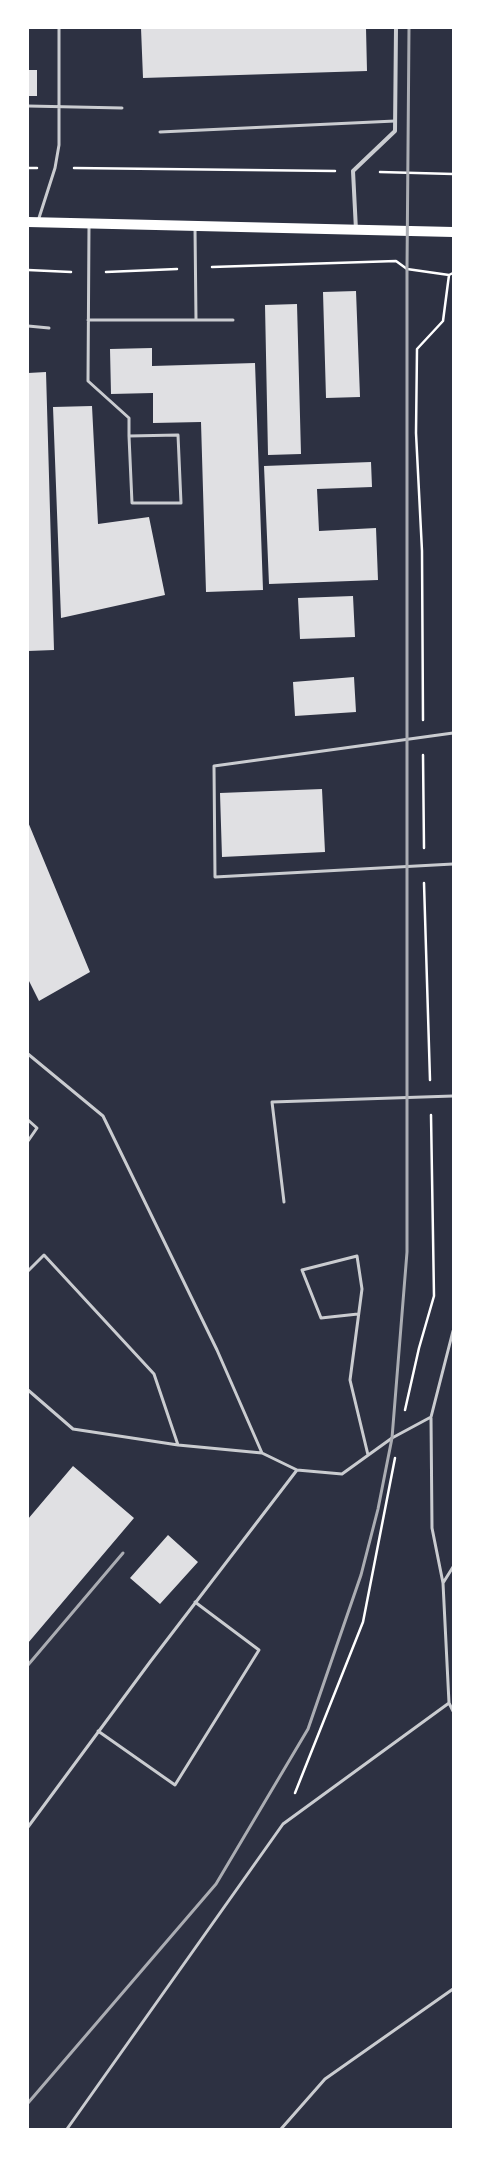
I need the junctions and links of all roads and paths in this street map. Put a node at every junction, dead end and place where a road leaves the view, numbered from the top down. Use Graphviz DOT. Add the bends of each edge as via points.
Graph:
graph roads {
  1 [pos="59,28"];
  2 [pos="396,28"];
  3 [pos="28,106"];
  4 [pos="59,106"];
  5 [pos="122,108"];
  6 [pos="395,121"];
  7 [pos="160,132"];
  8 [pos="28,168"];
  9 [pos="55,168"];
  10 [pos="353,171"];
  11 [pos="453,174"];
  12 [pos="33,222"];
  13 [pos="89,224"];
  14 [pos="195,226"];
  15 [pos="356,230"];
  16 [pos="453,232"];
  17 [pos="396,261"];
  18 [pos="453,273"];
  19 [pos="449,275"];
  20 [pos="88,320"];
  21 [pos="196,320"];
  22 [pos="233,320"];
  23 [pos="28,326"];
  24 [pos="49,328"];
  25 [pos="129,436"];
  26 [pos="453,733"];
  27 [pos="423,736"];
  28 [pos="453,864"];
  29 [pos="424,865"];
  30 [pos="28,1054"];
  31 [pos="453,1096"];
  32 [pos="430,1097"];
  33 [pos="28,1120"];
  34 [pos="28,1141"];
  35 [pos="284,1202"];
  36 [pos="28,1271"];
  37 [pos="358,1314"];
  38 [pos="453,1331"];
  39 [pos="28,1390"];
  40 [pos="432,1417"];
  41 [pos="400,1434"];
  42 [pos="178,1445"];
  43 [pos="262,1453"];
  44 [pos="368,1455"];
  45 [pos="297,1470"];
  46 [pos="453,1567"];
  47 [pos="443,1583"];
  48 [pos="195,1602"];
  49 [pos="449,1702"];
  50 [pos="453,1711"];
  51 [pos="98,1731"];
  52 [pos="283,1824"];
  53 [pos="28,1827"];
  54 [pos="453,1989"];
  55 [pos="67,2129"];
  56 [pos="281,2129"];
  1 -- 4 [label="lane"];
  2 -- 6 [label="street"];
  3 -- 4 [label="lane"];
  4 -- 5 [label="lane"];
  4 -- 9 [label="lane" via="60,145"];
  6 -- 7 [label="lane"];
  6 -- 10 [label="street" via="395,131"];
  8 -- 9 [label="path"];
  9 -- 10 [label="path"];
  9 -- 12 [label="lane"];
  10 -- 11 [label="path"];
  10 -- 15 [label="street"];
  12 -- 13 [label="main road"];
  13 -- 14 [label="main road"];
  13 -- 20 [label="lane"];
  14 -- 15 [label="main road"];
  14 -- 21 [label="lane"];
  15 -- 16 [label="main road"];
  17 -- 19 [label="path" via="407,269"];
  18 -- 19 [label="path"];
  19 -- 27 [label="path" via="443,321 417,349 416,433 422,551"];
  20 -- 21 [label="lane"];
  20 -- 25 [label="lane" via="88,381 129,418"];
  21 -- 22 [label="lane"];
  23 -- 24 [label="lane"];
  25 -- 25 [label="lane" via="132,504 181,503 178,435"];
  26 -- 27 [label="lane"];
  27 -- 29 [label="path"];
  27 -- 29 [label="lane" via="214,766 215,877"];
  28 -- 29 [label="lane"];
  29 -- 32 [label="path"];
  30 -- 43 [label="lane" via="103,1116 217,1350"];
  31 -- 32 [label="lane"];
  32 -- 35 [label="lane" via="272,1102"];
  32 -- 41 [label="path" via="434,1296 419,1348"];
  33 -- 34 [label="lane" via="37,1128"];
  36 -- 42 [label="lane" via="44,1255 154,1374"];
  37 -- 37 [label="lane" via="362,1289 357,1256 302,1270 321,1318"];
  37 -- 44 [label="lane" via="350,1380"];
  38 -- 40 [label="lane"];
  39 -- 42 [label="lane" via="73,1429"];
  40 -- 41 [label="lane"];
  40 -- 47 [label="lane" via="432,1528"];
  41 -- 44 [label="lane"];
  41 -- 52 [label="path" via="364,1622"];
  42 -- 43 [label="lane"];
  43 -- 45 [label="lane"];
  44 -- 45 [label="lane" via="342,1474"];
  45 -- 48 [label="lane"];
  46 -- 47 [label="lane"];
  47 -- 49 [label="lane"];
  48 -- 51 [label="lane"];
  48 -- 51 [label="lane" via="259,1650 175,1785"];
  49 -- 50 [label="lane"];
  49 -- 52 [label="lane"];
  51 -- 53 [label="lane"];
  52 -- 55 [label="lane"];
  54 -- 56 [label="lane" via="325,2079"];
}
